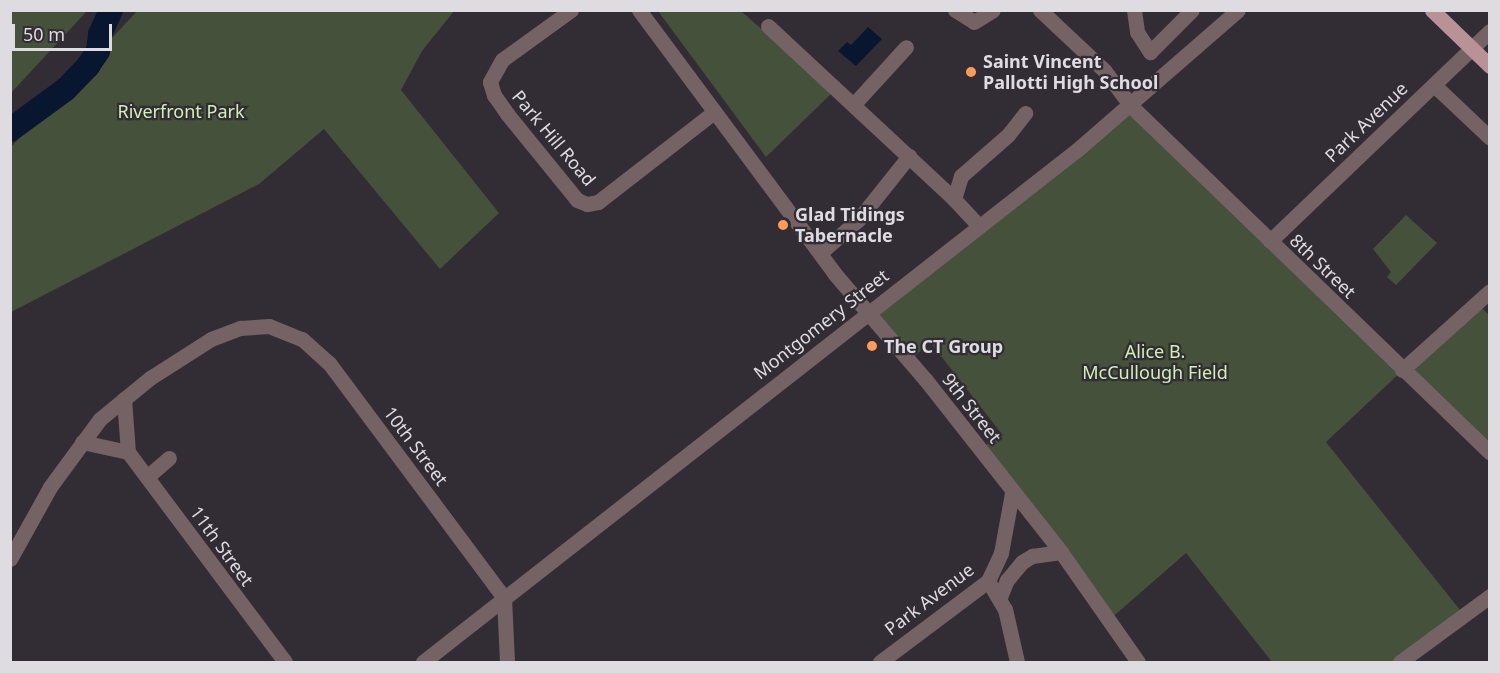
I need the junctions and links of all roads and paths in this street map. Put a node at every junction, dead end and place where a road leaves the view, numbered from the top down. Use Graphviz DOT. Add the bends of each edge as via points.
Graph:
graph roads {
  1 [pos="571,10"];
  2 [pos="639,10"];
  3 [pos="955,10"];
  4 [pos="993,10"];
  5 [pos="1134,10"];
  6 [pos="1192,10"];
  7 [pos="1238,10"];
  8 [pos="1432,10"];
  9 [pos="1047,13"];
  10 [pos="768,26"];
  11 [pos="1490,32"];
  12 [pos="906,47"];
  13 [pos="1472,49"];
  14 [pos="1490,66"];
  15 [pos="1434,85"];
  16 [pos="854,104"];
  17 [pos="1131,106"];
  18 [pos="714,112"];
  19 [pos="1025,113"];
  20 [pos="1490,138"];
  21 [pos="909,156"];
  22 [pos="954,200"];
  23 [pos="980,226"];
  24 [pos="1270,241"];
  25 [pos="820,253"];
  26 [pos="1490,291"];
  27 [pos="868,312"];
  28 [pos="1402,370"];
  29 [pos="124,399"];
  30 [pos="82,442"];
  31 [pos="128,452"];
  32 [pos="1490,453"];
  33 [pos="169,458"];
  34 [pos="147,477"];
  35 [pos="1012,493"];
  36 [pos="1061,552"];
  37 [pos="10,559"];
  38 [pos="988,581"];
  39 [pos="1490,596"];
  40 [pos="1000,597"];
  41 [pos="504,598"];
  42 [pos="285,663"];
  43 [pos="423,663"];
  44 [pos="507,663"];
  45 [pos="879,663"];
  46 [pos="1017,663"];
  47 [pos="1138,663"];
  48 [pos="1400,663"];
  1 -- 18 [label="street, Park Hill Road" via="502,60 490,82 508,115 577,200 587,204 598,202"];
  2 -- 18 [label="street, 9th Street"];
  3 -- 4 [label="street" via="975,22"];
  5 -- 6 [label="street" via="1137,32 1150,52"];
  7 -- 17 [label="street, Montgomery Street"];
  8 -- 13 [label="main road"];
  9 -- 17 [label="street, 8th Street" via="1104,70"];
  10 -- 16 [label="street"];
  11 -- 13 [label="street, Park Avenue"];
  12 -- 16 [label="street"];
  13 -- 14 [label="main road"];
  13 -- 15 [label="street, Park Avenue"];
  15 -- 20 [label="street"];
  15 -- 24 [label="street, Park Avenue"];
  16 -- 21 [label="street"];
  17 -- 23 [label="street, Montgomery Street"];
  17 -- 24 [label="street, 8th Street"];
  18 -- 25 [label="street, 9th Street"];
  19 -- 22 [label="street" via="1008,135 961,176"];
  21 -- 22 [label="street"];
  21 -- 25 [label="street" via="858,220"];
  22 -- 23 [label="street"];
  23 -- 27 [label="street, Montgomery Street"];
  24 -- 28 [label="street, 8th Street"];
  25 -- 27 [label="street, 9th Street"];
  26 -- 28 [label="street"];
  27 -- 35 [label="street, 9th Street"];
  27 -- 41 [label="street, Montgomery Street"];
  28 -- 32 [label="street, 8th Street"];
  29 -- 30 [label="street" via="100,419"];
  29 -- 31 [label="street"];
  29 -- 41 [label="street, 10th Street" via="182,357 226,332 253,326 284,330 302,339 328,363"];
  30 -- 31 [label="street"];
  30 -- 37 [label="street" via="50,487"];
  31 -- 34 [label="street, 11th Street"];
  33 -- 34 [label="street"];
  34 -- 42 [label="street, 11th Street"];
  35 -- 36 [label="street, 9th Street"];
  35 -- 38 [label="street, Park Avenue" via="1001,553"];
  36 -- 40 [label="street" via="1032,556 1022,562 1007,580"];
  36 -- 47 [label="street, 9th Street"];
  38 -- 40 [label="street"];
  38 -- 45 [label="street, Park Avenue"];
  39 -- 48 [label="street"];
  40 -- 46 [label="street"];
  41 -- 43 [label="street, Montgomery Street"];
  41 -- 44 [label="street"];
}
